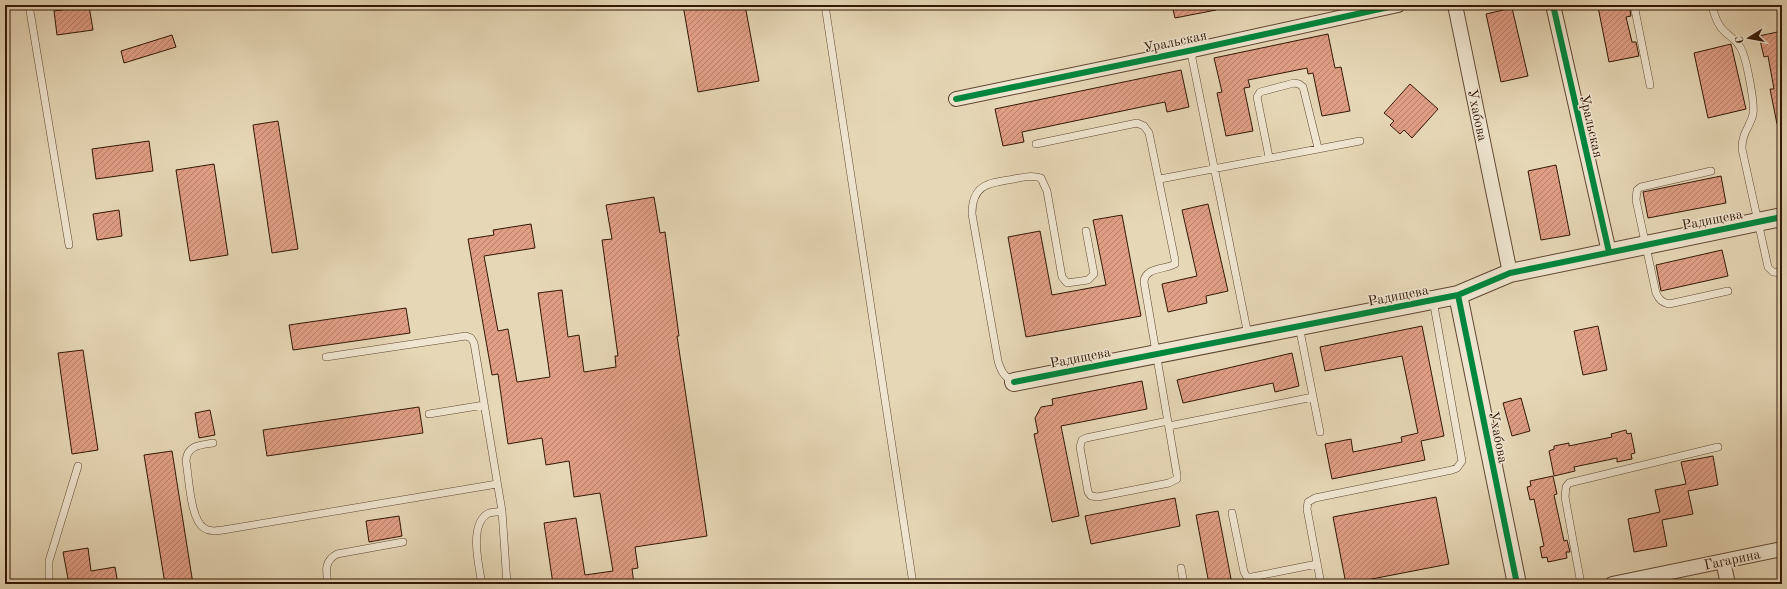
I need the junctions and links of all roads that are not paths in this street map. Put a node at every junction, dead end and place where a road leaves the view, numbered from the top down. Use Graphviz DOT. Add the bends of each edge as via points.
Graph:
graph roads {
  1 [pos="29,5"];
  2 [pos="825,5"];
  3 [pos="1398,5"];
  4 [pos="1455,5"];
  5 [pos="1552,5"];
  6 [pos="1634,5"];
  7 [pos="1712,5"];
  8 [pos="1193,50"];
  9 [pos="1650,86"];
  10 [pos="956,99"];
  11 [pos="1360,141"];
  12 [pos="1036,144"];
  13 [pos="1318,148"];
  14 [pos="1269,157"];
  15 [pos="1214,167"];
  16 [pos="1711,171"];
  17 [pos="1160,179"];
  18 [pos="1782,217"];
  19 [pos="1759,222"];
  20 [pos="1086,230"];
  21 [pos="69,245"];
  22 [pos="1645,245"];
  23 [pos="1608,252"];
  24 [pos="1510,273"];
  25 [pos="1782,273"];
  26 [pos="1728,291"];
  27 [pos="1458,295"];
  28 [pos="1433,300"];
  29 [pos="1299,326"];
  30 [pos="1248,335"];
  31 [pos="1157,354"];
  32 [pos="326,358"];
  33 [pos="1014,382"];
  34 [pos="1313,397"];
  35 [pos="484,404"];
  36 [pos="429,414"];
  37 [pos="1168,424"];
  38 [pos="1320,432"];
  39 [pos="213,442"];
  40 [pos="1718,447"];
  41 [pos="78,466"];
  42 [pos="497,484"];
  43 [pos="502,511"];
  44 [pos="1232,513"];
  45 [pos="404,542"];
  46 [pos="1782,549"];
  47 [pos="1723,561"];
  48 [pos="1317,564"];
  49 [pos="1181,568"];
  50 [pos="49,584"];
  51 [pos="328,584"];
  52 [pos="482,584"];
  53 [pos="507,584"];
  54 [pos="913,584"];
  55 [pos="1184,584"];
  56 [pos="1321,584"];
  57 [pos="1517,584"];
  58 [pos="1581,584"];
  59 [pos="1612,584"];
  60 [pos="1728,584"];
  1 -- 21 [label="lane"];
  2 -- 54 [label="lane"];
  3 -- 8 [label="street, Уральская"];
  4 -- 24 [label="street, Ухабова"];
  5 -- 23 [label="street, Уральская"];
  6 -- 9 [label="lane"];
  7 -- 19 [label="lane" via="1717,22 1740,45 1744,59 1754,107 1742,139 1742,149"];
  8 -- 10 [label="street, Уральская"];
  8 -- 15 [label="lane" via="1192,58"];
  11 -- 13 [label="lane"];
  12 -- 17 [label="lane" via="1137,123 1149,133"];
  13 -- 14 [label="lane"];
  13 -- 14 [label="lane" via="1303,87 1294,83 1260,92 1257,97"];
  14 -- 15 [label="lane"];
  15 -- 17 [label="lane"];
  15 -- 30 [label="lane"];
  16 -- 22 [label="lane" via="1637,190 1636,200"];
  17 -- 31 [label="lane" via="1176,260 1175,264 1149,271 1144,276"];
  18 -- 19 [label="street, Радищева"];
  19 -- 22 [label="street, Радищева"];
  19 -- 25 [label="lane" via="1768,267 1773,272"];
  20 -- 33 [label="lane" via="1094,274 1088,280 1067,283 1062,277 1047,190 1042,178 1028,177 988,183 975,197 972,214 998,361 1000,370 1006,378"];
  22 -- 23 [label="street, Радищева"];
  22 -- 26 [label="lane" via="1658,299 1663,303"];
  23 -- 24 [label="street, Радищева"];
  24 -- 27 [label="street, Радищева"];
  27 -- 28 [label="street, Радищева"];
  27 -- 57 [label="street, Ухабова"];
  28 -- 29 [label="street, Радищева"];
  28 -- 48 [label="lane" via="1462,461 1452,470 1311,499 1307,509"];
  29 -- 30 [label="street, Радищева"];
  29 -- 34 [label="lane"];
  30 -- 31 [label="street, Радищева"];
  31 -- 33 [label="street, Радищева"];
  31 -- 37 [label="lane"];
  32 -- 35 [label="lane" via="466,336 474,343"];
  34 -- 37 [label="lane"];
  34 -- 38 [label="lane"];
  35 -- 36 [label="lane"];
  35 -- 42 [label="lane"];
  37 -- 37 [label="lane" via="1082,440 1080,448 1088,492 1091,496 1098,497 1169,483 1176,479 1177,471"];
  39 -- 42 [label="lane" via="191,448 186,460 195,516 200,525 208,530 223,530"];
  40 -- 58 [label="lane" via="1570,483 1566,487 1565,497"];
  41 -- 50 [label="lane" via="49,561"];
  42 -- 43 [label="lane"];
  43 -- 52 [label="lane" via="488,514 480,524 476,540"];
  43 -- 53 [label="lane"];
  44 -- 48 [label="lane" via="1247,576"];
  45 -- 51 [label="lane" via="337,554 327,565"];
  46 -- 47 [label="street, Гагарина"];
  47 -- 59 [label="street, Гагарина"];
  47 -- 60 [label="street"];
  48 -- 56 [label="lane"];
  49 -- 55 [label="lane"];
}
